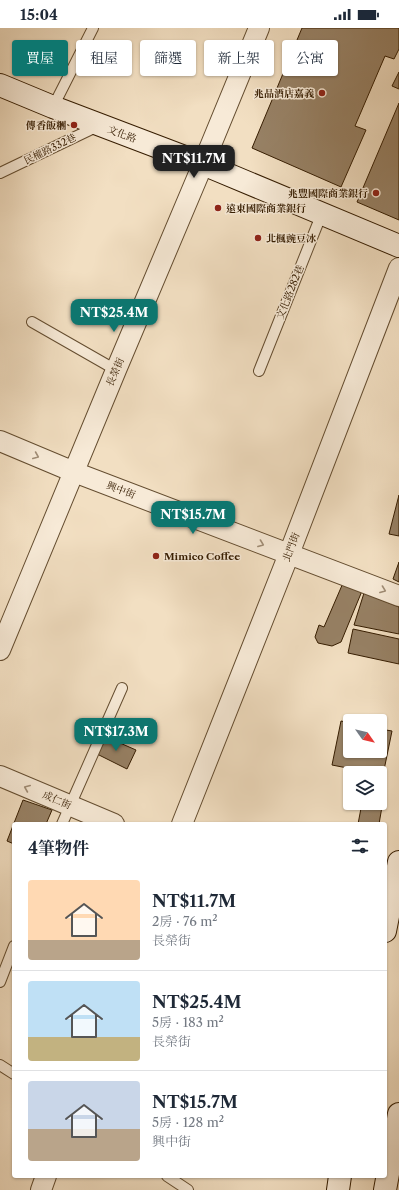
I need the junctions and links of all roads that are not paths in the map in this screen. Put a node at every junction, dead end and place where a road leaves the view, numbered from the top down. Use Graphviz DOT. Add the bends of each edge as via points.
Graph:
graph roads {
  1 [pos="93,28"];
  2 [pos="258,28"];
  3 [pos="0,84"];
  4 [pos="53,107"];
  5 [pos="100,125"];
  6 [pos="203,164"];
  7 [pos="0,173"];
  8 [pos="322,213"];
  9 [pos="399,246"];
  10 [pos="399,268"];
  11 [pos="32,322"];
  12 [pos="116,370"];
  13 [pos="258,371"];
  14 [pos="0,441"];
  15 [pos="74,472"];
  16 [pos="288,554"];
  17 [pos="399,596"];
  18 [pos="0,650"];
  19 [pos="122,688"];
  20 [pos="0,776"];
  21 [pos="69,805"];
  22 [pos="63,822"];
  23 [pos="109,822"];
  24 [pos="183,822"];
  25 [pos="399,862"];
  26 [pos="387,921"];
  27 [pos="387,931"];
  28 [pos="399,934"];
  29 [pos="12,951"];
  30 [pos="0,982"];
  31 [pos="0,1065"];
  32 [pos="12,1073"];
  33 [pos="399,1114"];
  34 [pos="45,1178"];
  35 [pos="170,1178"];
  36 [pos="340,1178"];
  37 [pos="41,1190"];
  38 [pos="188,1190"];
  39 [pos="338,1190"];
  40 [pos="385,1190"];
  1 -- 4 [label="lane"];
  2 -- 6 [label="street, 長榮街"];
  3 -- 4 [label="street, 文化路"];
  4 -- 5 [label="street, 文化路"];
  5 -- 6 [label="street, 文化路"];
  5 -- 7 [label="lane, 民權路332巷"];
  6 -- 8 [label="street, 文化路"];
  6 -- 12 [label="street, 長榮街"];
  8 -- 9 [label="street, 文化路"];
  8 -- 13 [label="lane, 文化路282巷"];
  10 -- 16 [label="street, 北門街"];
  11 -- 12 [label="lane"];
  12 -- 15 [label="street, 長榮街"];
  14 -- 15 [label="street, 興中街, one-way"];
  15 -- 16 [label="street, 興中街, one-way"];
  15 -- 18 [label="street, 長榮街"];
  16 -- 17 [label="street, 興中街, one-way"];
  16 -- 24 [label="street, 北門街"];
  19 -- 21 [label="lane"];
  21 -- 20 [label="street, 成仁街, one-way"];
  21 -- 22 [label="lane"];
  21 -- 23 [label="street, 成仁街"];
  25 -- 26 [label="street"];
  27 -- 28 [label="street"];
  29 -- 30 [label="lane"];
  31 -- 32 [label="lane"];
  33 -- 40 [label="street"];
  34 -- 37 [label="street"];
  35 -- 38 [label="lane"];
  36 -- 39 [label="street"];
}
